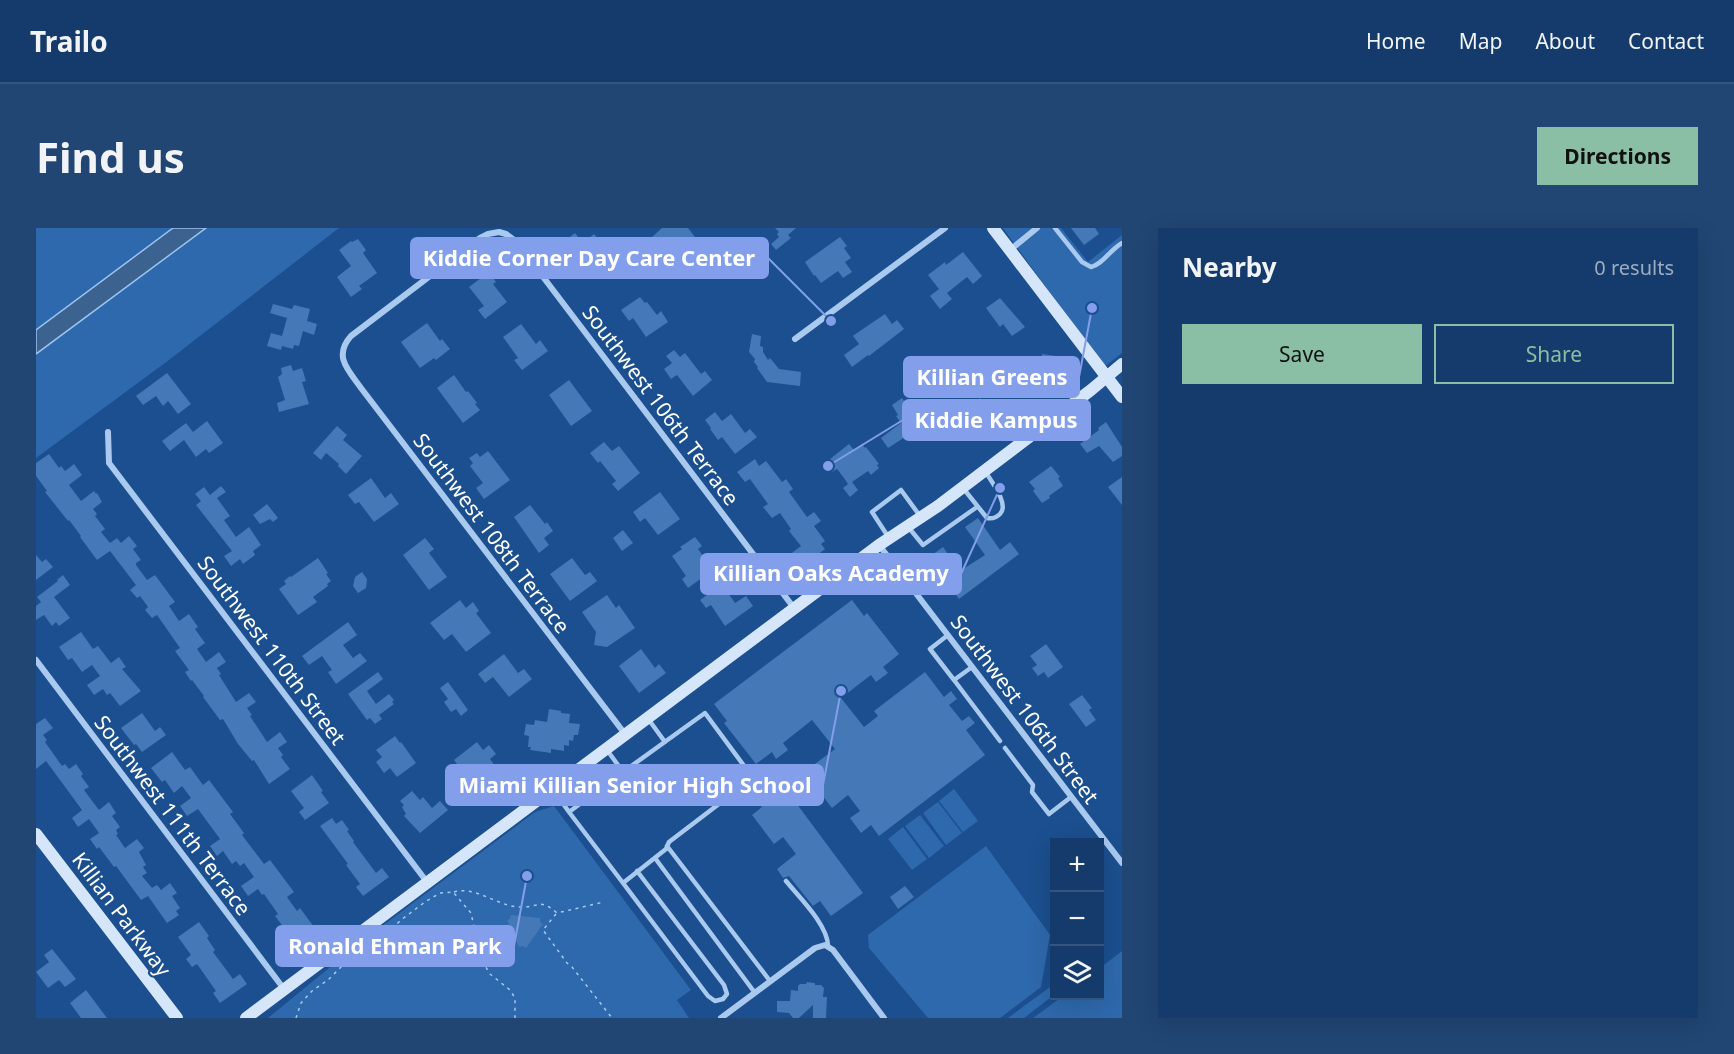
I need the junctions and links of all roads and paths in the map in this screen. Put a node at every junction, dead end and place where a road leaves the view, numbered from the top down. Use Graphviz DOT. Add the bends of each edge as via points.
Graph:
graph roads {
  1 [pos="945,228"];
  2 [pos="993,228"];
  3 [pos="1037,228"];
  4 [pos="1055,228"];
  5 [pos="1122,243"];
  6 [pos="1010,250"];
  7 [pos="795,339"];
  8 [pos="343,348"];
  9 [pos="1122,364"];
  10 [pos="1106,377"];
  11 [pos="1122,397"];
  12 [pos="108,432"];
  13 [pos="985,471"];
  14 [pos="962,488"];
  15 [pos="977,507"];
  16 [pos="921,518"];
  17 [pos="908,526"];
  18 [pos="884,542"];
  19 [pos="795,608"];
  20 [pos="948,635"];
  21 [pos="36,660"];
  22 [pos="972,667"];
  23 [pos="954,680"];
  24 [pos="648,717"];
  25 [pos="625,734"];
  26 [pos="1000,741"];
  27 [pos="665,742"];
  28 [pos="606,748"];
  29 [pos="1005,748"];
  30 [pos="623,772"];
  31 [pos="552,789"];
  32 [pos="1071,797"];
  33 [pos="569,812"];
  34 [pos="36,834"];
  35 [pos="667,846"];
  36 [pos="655,858"];
  37 [pos="1122,863"];
  38 [pos="637,871"];
  39 [pos="786,881"];
  40 [pos="427,882"];
  41 [pos="623,883"];
  42 [pos="453,892"];
  43 [pos="604,902"];
  44 [pos="557,913"];
  45 [pos="539,929"];
  46 [pos="543,930"];
  47 [pos="825,946"];
  48 [pos="770,981"];
  49 [pos="284,989"];
  50 [pos="755,993"];
  51 [pos="177,1018"];
  52 [pos="246,1018"];
  53 [pos="296,1018"];
  54 [pos="515,1018"];
  55 [pos="612,1018"];
  56 [pos="721,1018"];
  57 [pos="884,1018"];
  1 -- 7 [label="street"];
  2 -- 6 [label="street"];
  3 -- 6 [label="street"];
  4 -- 5 [label="lane" via="1090,267"];
  6 -- 10 [label="street"];
  8 -- 19 [label="street, Southwest 106th Terrace" via="351,336 480,238 502,232 528,257"];
  8 -- 25 [label="street, Southwest 108th Terrace" via="349,371"];
  9 -- 10 [label="street"];
  10 -- 11 [label="street"];
  10 -- 13 [label="street"];
  12 -- 40 [label="street, Southwest 110th Street" via="109,463"];
  13 -- 14 [label="street"];
  13 -- 15 [label="lane" via="1004,510 990,519"];
  14 -- 15 [label="lane"];
  14 -- 16 [label="street"];
  15 -- 17 [label="lane" via="923,545"];
  16 -- 17 [label="street"];
  16 -- 18 [label="lane" via="901,490 872,512"];
  17 -- 18 [label="street"];
  18 -- 19 [label="street"];
  18 -- 20 [label="street, Southwest 106th Street"];
  19 -- 24 [label="street"];
  20 -- 22 [label="street, Southwest 106th Street"];
  20 -- 23 [label="lane" via="930,649"];
  21 -- 49 [label="street, Southwest 111th Terrace"];
  22 -- 23 [label="lane"];
  22 -- 32 [label="street, Southwest 106th Street"];
  23 -- 26 [label="lane"];
  24 -- 25 [label="street"];
  24 -- 27 [label="lane"];
  25 -- 28 [label="street"];
  27 -- 30 [label="lane"];
  27 -- 35 [label="lane" via="705,713 753,778"];
  28 -- 30 [label="lane"];
  28 -- 31 [label="street"];
  29 -- 32 [label="lane" via="1034,785 1032,792 1049,814"];
  30 -- 33 [label="lane"];
  31 -- 33 [label="lane"];
  31 -- 40 [label="street"];
  32 -- 37 [label="street, Southwest 106th Street"];
  33 -- 41 [label="lane"];
  34 -- 51 [label="street, Killian Parkway"];
  35 -- 36 [label="lane"];
  35 -- 48 [label="lane"];
  36 -- 38 [label="lane"];
  36 -- 50 [label="lane"];
  38 -- 41 [label="lane"];
  38 -- 41 [label="lane" via="724,985 727,994 723,999 715,1001 708,996"];
  39 -- 47 [label="lane" via="822,927 828,942"];
  40 -- 49 [label="street"];
  42 -- 44 [label="path" via="471,891 521,908 539,903"];
  42 -- 53 [label="path" via="440,893 426,902 361,958 345,963 312,991"];
  42 -- 54 [label="path" via="471,913 481,959 490,974 515,998"];
  43 -- 44 [label="path"];
  44 -- 46 [label="path"];
  45 -- 46 [label="path"];
  46 -- 55 [label="path"];
  47 -- 48 [label="street" via="815,948"];
  47 -- 57 [label="street" via="833,950"];
  48 -- 50 [label="street"];
  49 -- 52 [label="street"];
  50 -- 56 [label="street"];
}
